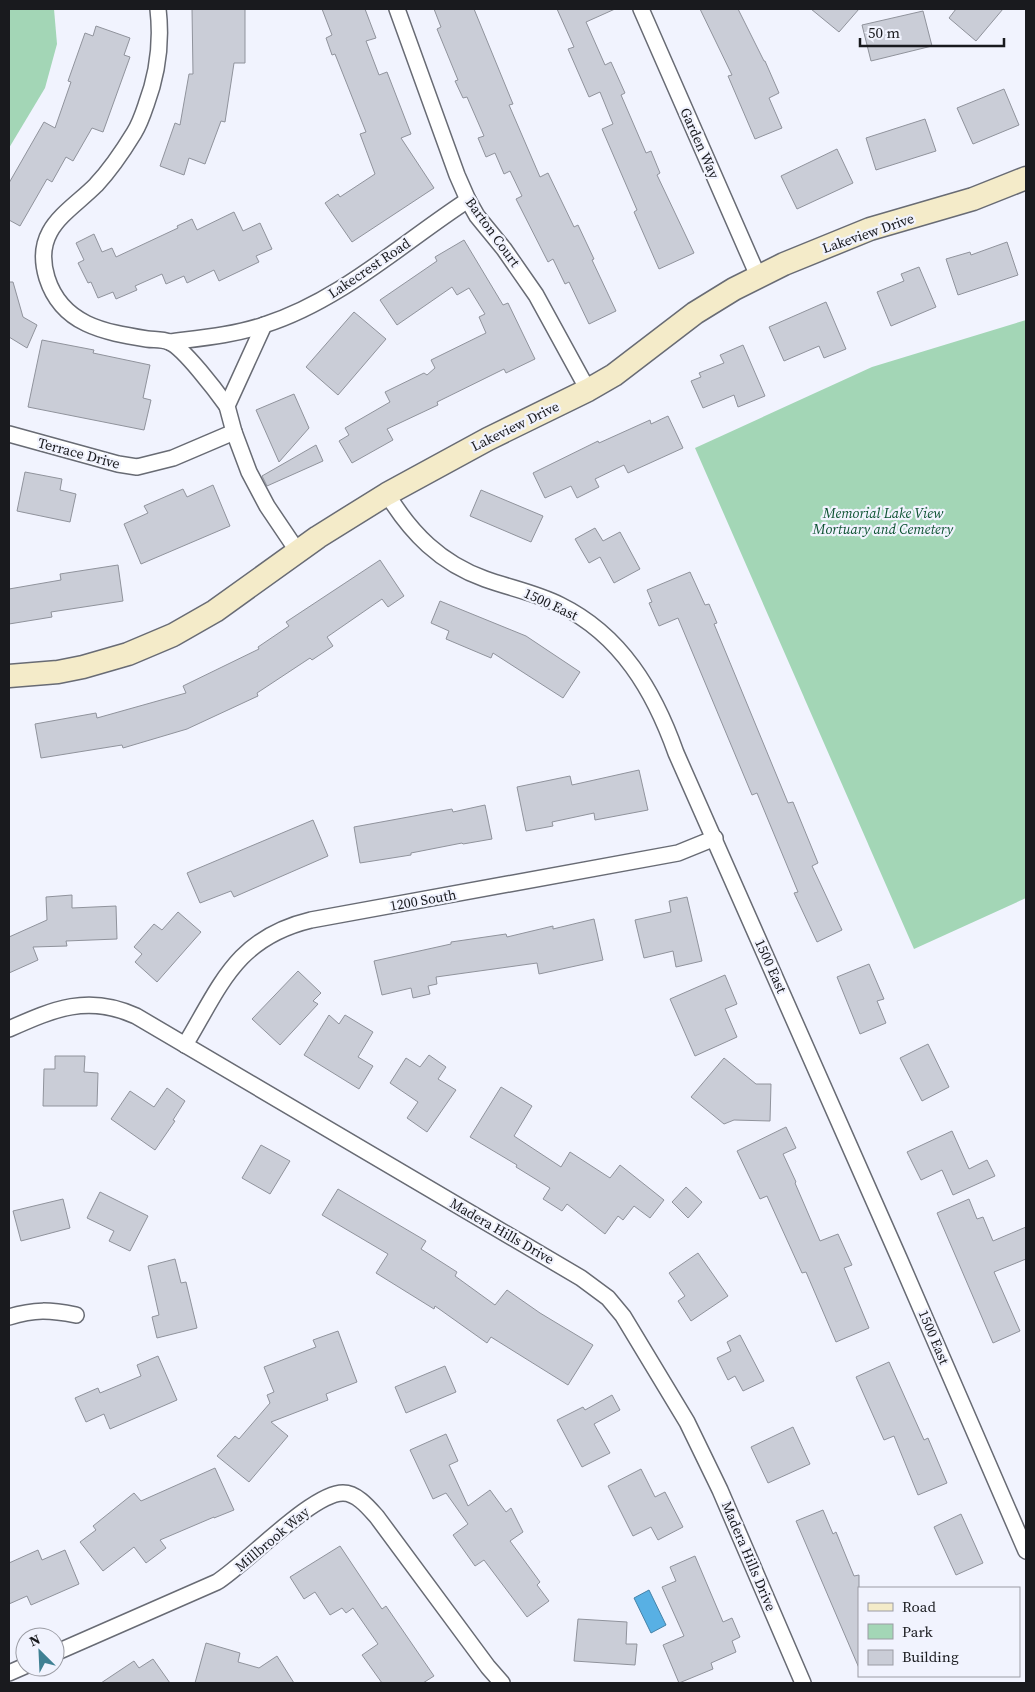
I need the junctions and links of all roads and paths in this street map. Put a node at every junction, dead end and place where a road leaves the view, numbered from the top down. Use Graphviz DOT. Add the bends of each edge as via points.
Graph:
graph roads {
  1 [pos="158,9"];
  2 [pos="397,9"];
  3 [pos="641,9"];
  4 [pos="1026,178"];
  5 [pos="468,200"];
  6 [pos="758,276"];
  7 [pos="264,325"];
  8 [pos="170,342"];
  9 [pos="588,390"];
  10 [pos="227,406"];
  11 [pos="234,432"];
  12 [pos="9,434"];
  13 [pos="387,494"];
  14 [pos="298,552"];
  15 [pos="9,676"];
  16 [pos="715,838"];
  17 [pos="9,1029"];
  18 [pos="185,1045"];
  19 [pos="76,1315"];
  20 [pos="9,1317"];
  21 [pos="1026,1551"];
  22 [pos="65,1649"];
  23 [pos="502,1683"];
  24 [pos="803,1683"];
  1 -- 8 [label="street" via="157,71 136,131 97,183 57,220 49,232 44,262 51,289 78,320 108,331"];
  2 -- 5 [label="street, Barton Court"];
  3 -- 6 [label="street, Garden Way"];
  4 -- 6 [label="street, Lakeview Drive" via="974,200 870,229"];
  5 -- 7 [label="street, Lakecrest Road" via="350,283"];
  5 -- 9 [label="street, Barton Court" via="536,295"];
  6 -- 9 [label="street, Lakeview Drive" via="694,312 614,374"];
  7 -- 8 [label="street, Lakecrest Road"];
  7 -- 10 [label="street"];
  8 -- 10 [label="street" via="192,362"];
  9 -- 13 [label="street, Lakeview Drive"];
  10 -- 11 [label="street"];
  11 -- 12 [label="street, Terrace Drive" via="173,458 138,467"];
  11 -- 14 [label="street" via="257,490"];
  13 -- 14 [label="street, Lakeview Drive"];
  13 -- 16 [label="street, 1500 East" via="414,533 447,559 484,579 517,588 560,606 601,633 619,650 635,668 660,713"];
  14 -- 15 [label="street, Lakeview Drive" via="215,611 152,645 83,667"];
  16 -- 18 [label="street, 1200 South" via="678,853 311,920 278,930 250,948 237,961"];
  16 -- 21 [label="street, 1500 East"];
  17 -- 18 [label="street, Madera Hills Drive" via="59,1008 92,1004 122,1009"];
  18 -- 24 [label="street, Madera Hills Drive" via="582,1278 608,1298 630,1326 687,1422 720,1490"];
  19 -- 20 [label="street" via="48,1310"];
  22 -- 23 [label="street, Millbrook Way" via="217,1582 306,1509 344,1493 354,1496 377,1517"];
}
